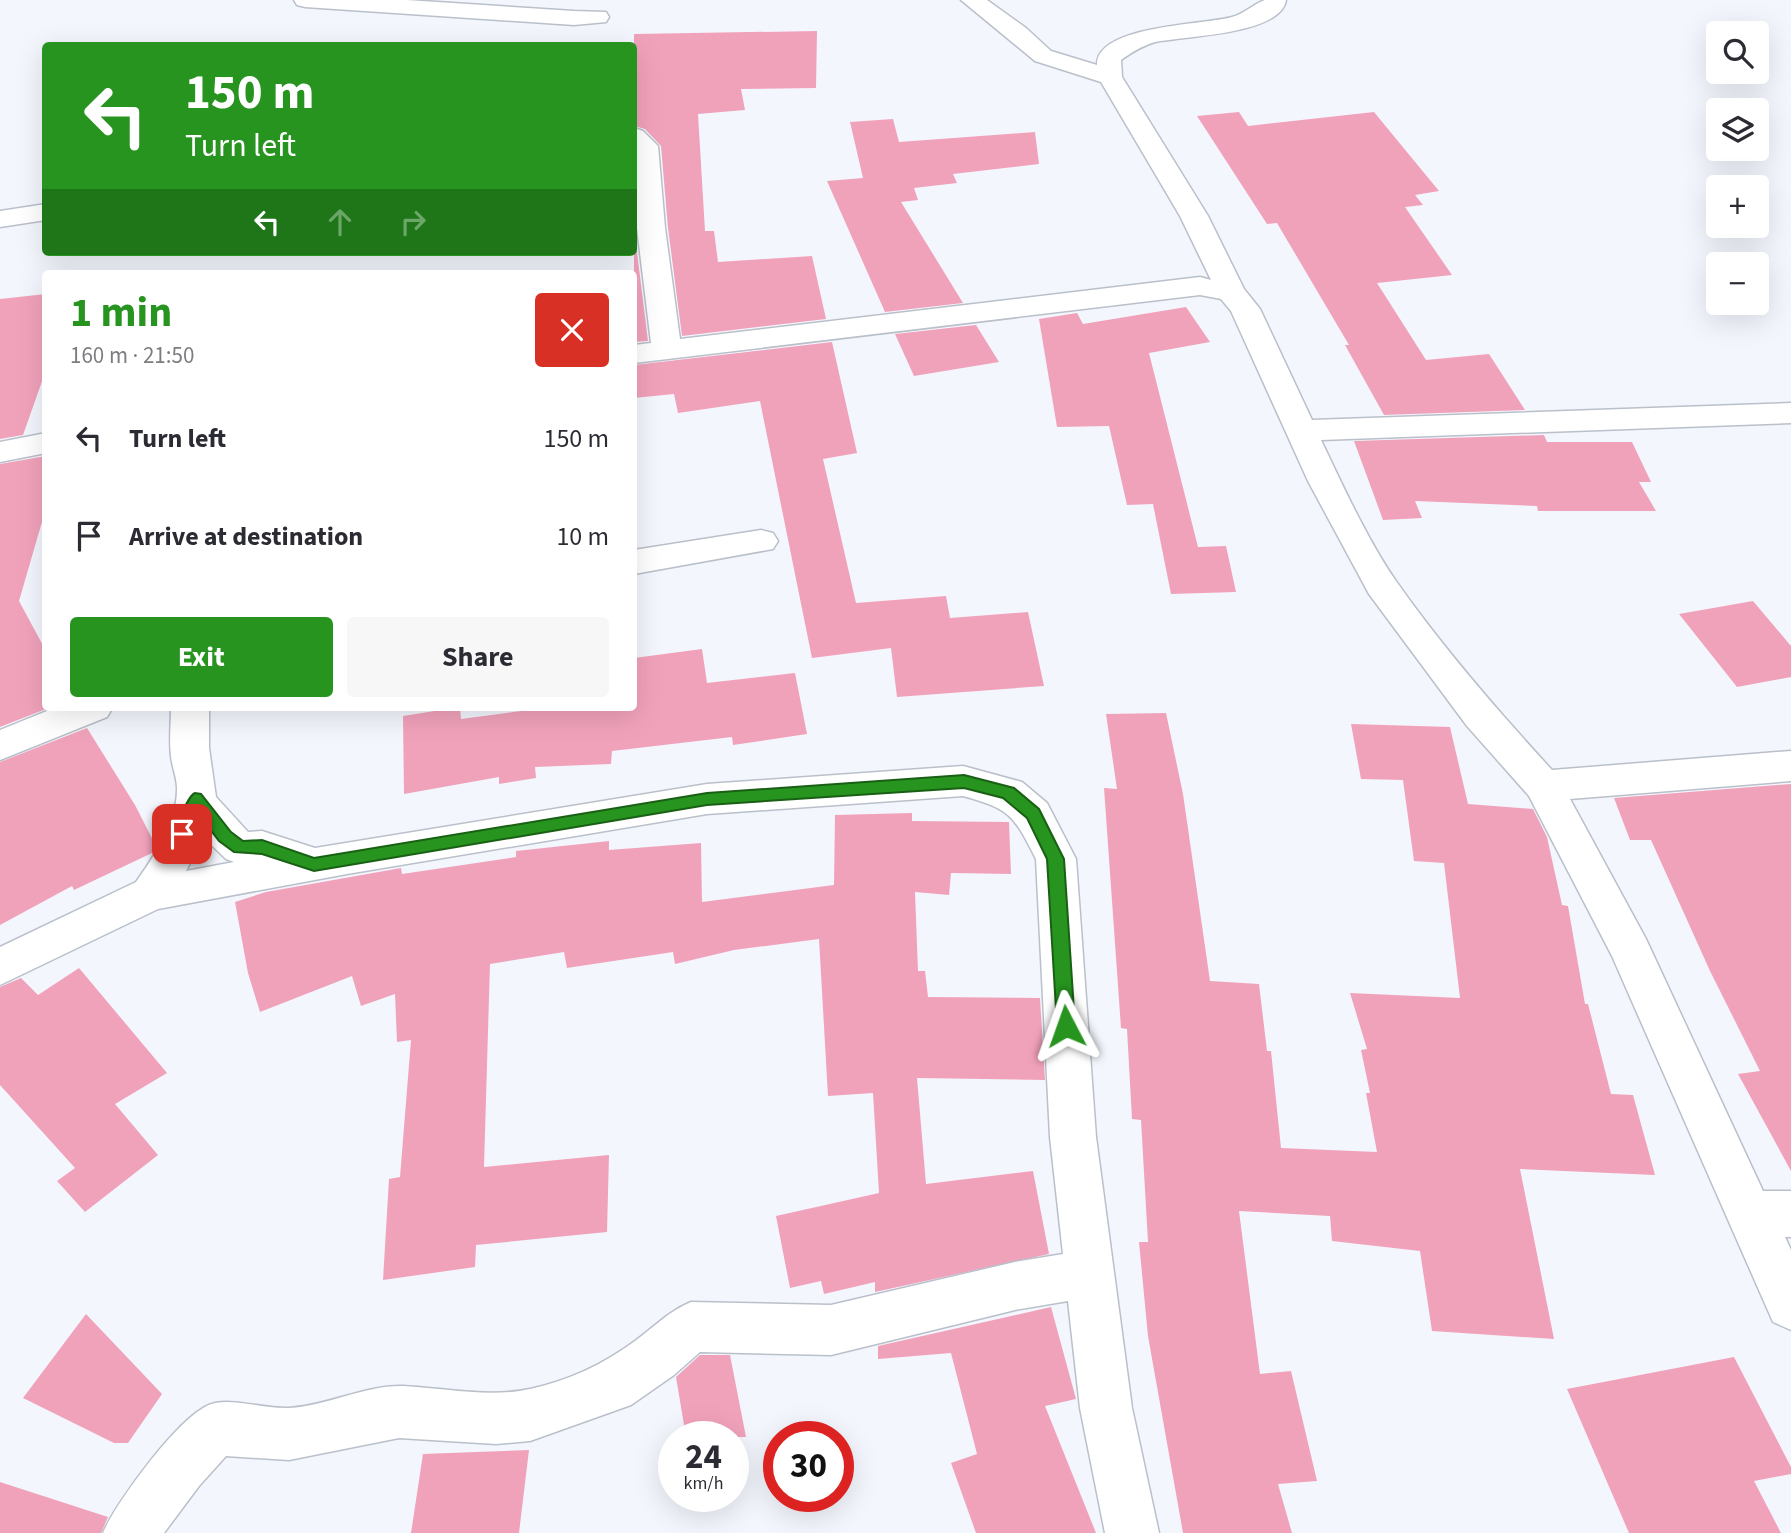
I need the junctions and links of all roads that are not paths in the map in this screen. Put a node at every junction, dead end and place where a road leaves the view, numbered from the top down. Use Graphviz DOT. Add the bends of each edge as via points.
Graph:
graph roads {
  1 [pos="304,0"];
  2 [pos="972,0"];
  3 [pos="1275,0"];
  4 [pos="605,8"];
  5 [pos="575,40"];
  6 [pos="1110,77"];
  7 [pos="637,139"];
  8 [pos="42,213"];
  9 [pos="0,219"];
  10 [pos="1231,292"];
  11 [pos="667,349"];
  12 [pos="637,354"];
  13 [pos="1791,413"];
  14 [pos="1301,430"];
  15 [pos="42,444"];
  16 [pos="0,452"];
  17 [pos="761,541"];
  18 [pos="637,562"];
  19 [pos="84,711"];
  20 [pos="190,711"];
  21 [pos="0,746"];
  22 [pos="1791,766"];
  23 [pos="1542,786"];
  24 [pos="195,799"];
  25 [pos="314,865"];
  26 [pos="151,894"];
  27 [pos="0,967"];
  28 [pos="1771,1213"];
  29 [pos="1089,1274"];
  30 [pos="1791,1305"];
  31 [pos="130,1533"];
  32 [pos="1132,1533"];
  1 -- 4 [label="street" via="574,18"];
  2 -- 6 [label="street" via="1043,56"];
  3 -- 6 [label="street" via="1263,15 1239,23 1120,46 1109,58"];
  4 -- 5 [label="street"];
  6 -- 10 [label="street" via="1194,216"];
  7 -- 11 [label="street" via="645,146"];
  8 -- 9 [label="street"];
  10 -- 11 [label="street" via="1200,286"];
  10 -- 14 [label="street" via="1245,309"];
  11 -- 12 [label="street"];
  13 -- 14 [label="street"];
  14 -- 23 [label="street" via="1381,586 1480,716"];
  15 -- 16 [label="street"];
  17 -- 18 [label="street"];
  19 -- 21 [label="street"];
  20 -- 24 [label="street"];
  22 -- 23 [label="street"];
  23 -- 28 [label="street"];
  24 -- 25 [label="street" via="240,848 262,847"];
  24 -- 26 [label="street" via="172,862"];
  25 -- 26 [label="street"];
  25 -- 29 [label="street" via="707,799 964,782 1008,793 1033,814 1056,859 1073,1137"];
  26 -- 27 [label="street"];
  28 -- 30 [label="street"];
  29 -- 31 [label="street" via="1015,1286 831,1329 691,1327 613,1387 530,1415 496,1418 400,1412 289,1434 215,1429"];
  29 -- 32 [label="street" via="1106,1408"];
}
